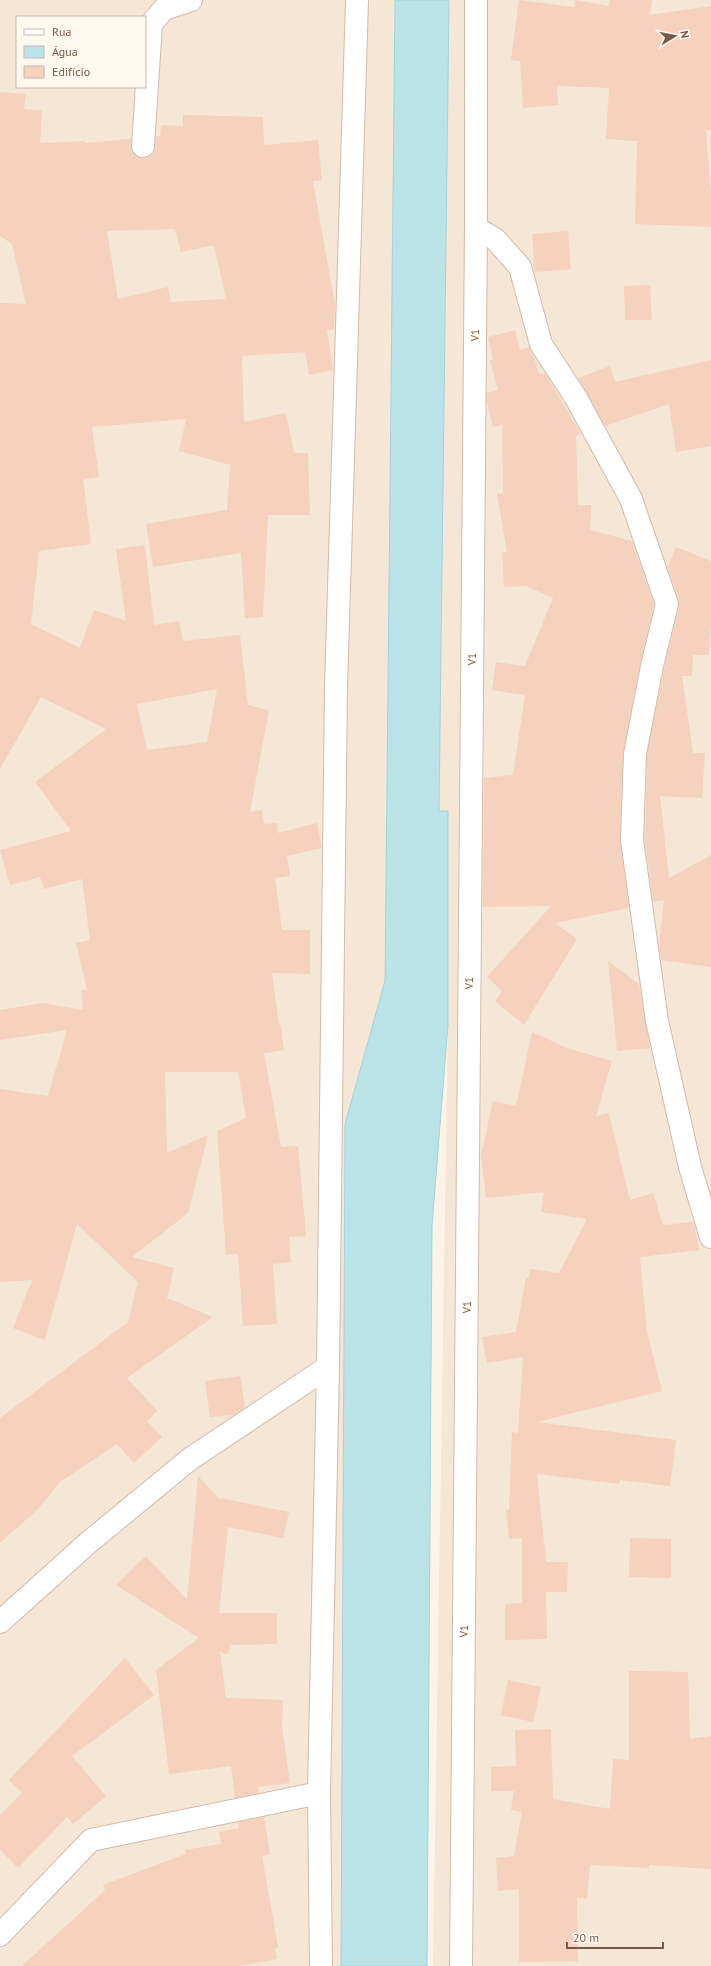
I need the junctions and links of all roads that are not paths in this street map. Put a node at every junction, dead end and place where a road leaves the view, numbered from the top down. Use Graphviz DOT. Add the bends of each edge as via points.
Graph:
graph roads {
  1 [pos="191,0"];
  2 [pos="357,0"];
  3 [pos="476,0"];
  4 [pos="143,146"];
  5 [pos="476,228"];
  6 [pos="711,1237"];
  7 [pos="328,1367"];
  8 [pos="0,1622"];
  9 [pos="319,1793"];
  10 [pos="0,1935"];
  11 [pos="322,1966"];
  12 [pos="461,1966"];
  1 -- 4 [label="street" via="164,9 151,24"];
  2 -- 7 [label="street" via="336,687"];
  3 -- 5 [label="street, V1"];
  5 -- 6 [label="street" via="495,239 520,267 541,344 576,398 630,498 666,604 635,754 632,840 656,1021 690,1167"];
  5 -- 12 [label="street, V1"];
  7 -- 8 [label="street" via="190,1459 89,1542"];
  7 -- 9 [label="street"];
  9 -- 10 [label="street" via="92,1840"];
  9 -- 11 [label="street"];
}
